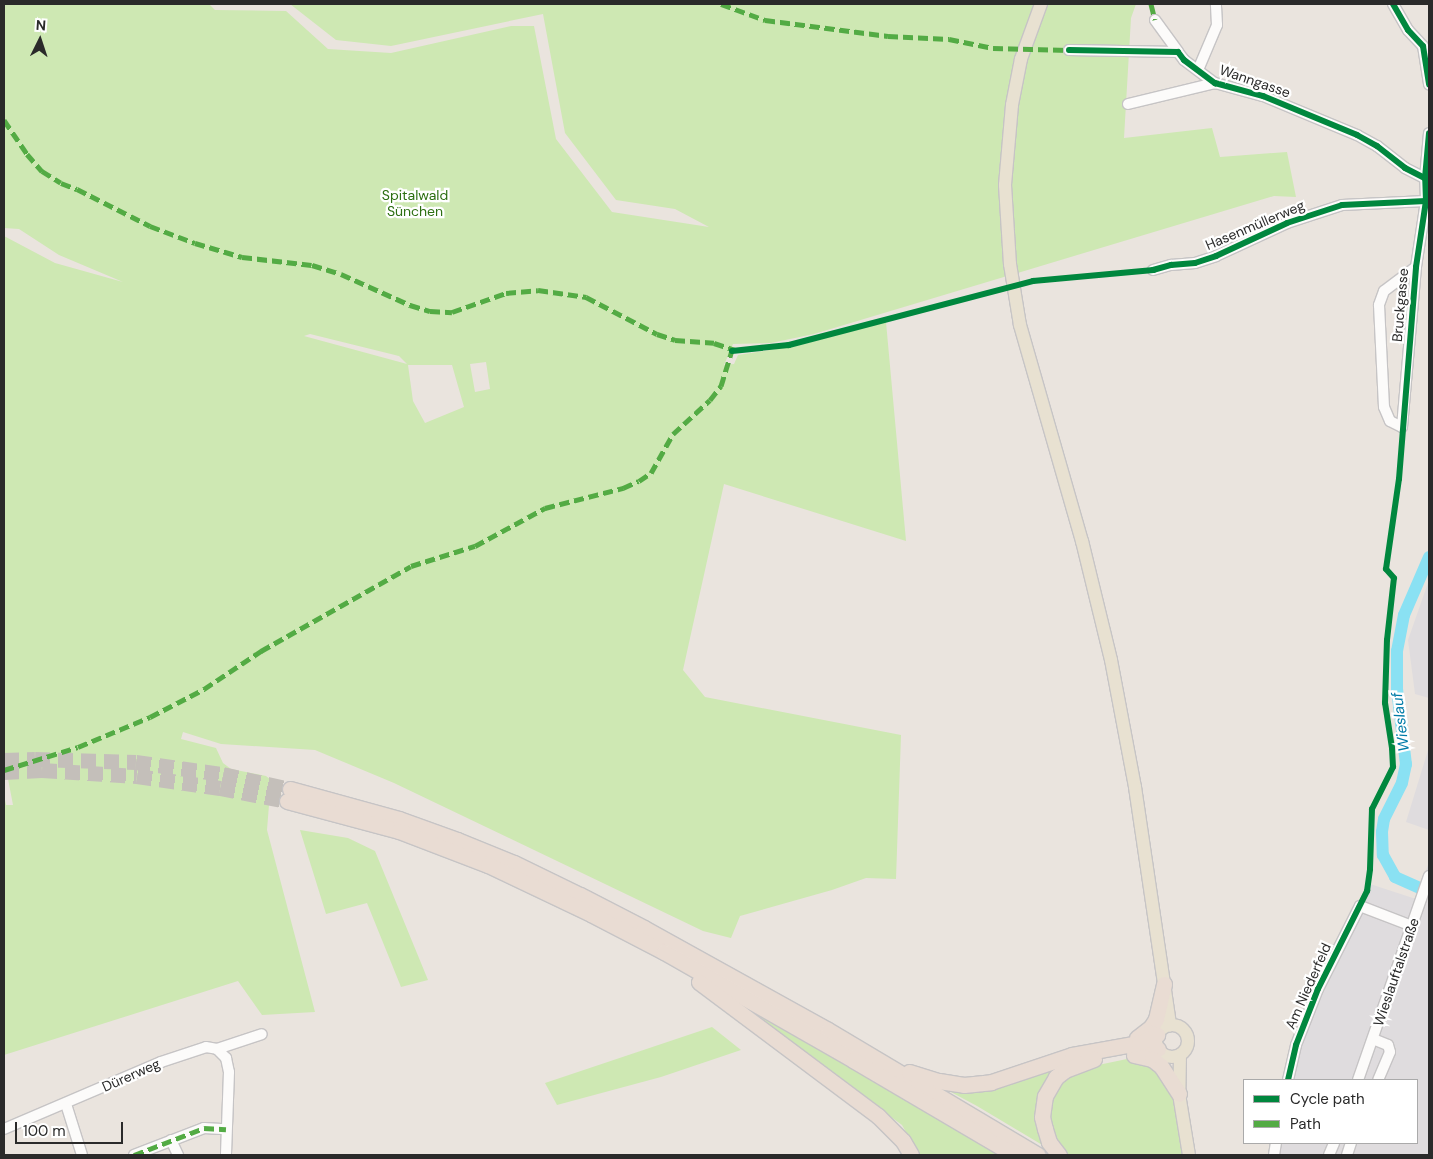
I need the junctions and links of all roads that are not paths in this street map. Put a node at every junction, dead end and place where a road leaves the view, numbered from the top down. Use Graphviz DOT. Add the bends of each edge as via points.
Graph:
graph roads {
  1 [pos="1216,4"];
  2 [pos="1394,4"];
  3 [pos="1038,10"];
  4 [pos="1155,20"];
  5 [pos="1068,50"];
  6 [pos="1178,52"];
  7 [pos="1198,70"];
  8 [pos="1215,83"];
  9 [pos="1429,85"];
  10 [pos="1128,104"];
  11 [pos="1429,133"];
  12 [pos="1427,183"];
  13 [pos="1426,201"];
  14 [pos="1416,267"];
  15 [pos="1153,270"];
  16 [pos="1429,877"];
  17 [pos="1412,926"];
  18 [pos="664,952"];
  19 [pos="1164,984"];
  20 [pos="1170,1025"];
  21 [pos="262,1034"];
  22 [pos="1373,1039"];
  23 [pos="217,1049"];
  24 [pos="1166,1049"];
  25 [pos="1119,1050"];
  26 [pos="871,1056"];
  27 [pos="1288,1079"];
  28 [pos="1358,1079"];
  29 [pos="1378,1079"];
  30 [pos="1179,1094"];
  31 [pos="66,1104"];
  32 [pos="4,1129"];
  33 [pos="226,1129"];
  34 [pos="171,1140"];
  35 [pos="82,1155"];
  36 [pos="134,1155"];
  37 [pos="178,1155"];
  38 [pos="226,1155"];
  39 [pos="911,1155"];
  40 [pos="1014,1155"];
  41 [pos="1038,1155"];
  42 [pos="1059,1155"];
  43 [pos="1189,1155"];
  1 -- 7 [label="street" via="1217,25"];
  2 -- 9 [label="street" via="1408,30 1423,46"];
  3 -- 19 [label="main road" via="1021,59 1012,105 1007,152 1006,227 1020,325 1082,541 1111,660 1135,787"];
  4 -- 6 [label="street, Wanngasse"];
  5 -- 6 [label="street"];
  6 -- 7 [label="street, Wanngasse"];
  7 -- 8 [label="street, Wanngasse"];
  8 -- 10 [label="street, Wanngasse"];
  8 -- 12 [label="street, Wanngasse" via="1263,96 1356,135 1377,146"];
  11 -- 12 [label="street, Bruckgasse"];
  12 -- 13 [label="street, Bruckgasse"];
  13 -- 14 [label="street, Bruckgasse"];
  13 -- 15 [label="street, Hasenmüllerweg" via="1342,206 1286,223 1216,256"];
  14 -- 14 [label="street, Bruckgasse" via="1384,291 1379,305 1384,407 1390,421 1402,427"];
  16 -- 17 [label="street, Wieslauftalstraße"];
  17 -- 22 [label="street, Wieslauftalstraße"];
  17 -- 27 [label="street, Am Niederfeld" via="1360,906 1318,989 1296,1045"];
  18 -- 26 [label="highway" via="488,865 399,831 288,795 399,819 514,864 644,928"];
  18 -- 39 [label="highway" via="674,964 878,1116 903,1141"];
  18 -- 40 [label="highway"];
  19 -- 20 [label="main road"];
  19 -- 25 [label="highway" via="1160,1010 1151,1027"];
  20 -- 24 [label="main road" via="1162,1028"];
  20 -- 24 [label="main road" via="1180,1026 1188,1038 1187,1048"];
  21 -- 23 [label="street, Dürerweg"];
  22 -- 28 [label="street, Wieslauftalstraße"];
  22 -- 29 [label="street, Wieslauftalstraße" via="1388,1045 1390,1052"];
  23 -- 31 [label="street, Dürerweg" via="206,1047 161,1062"];
  23 -- 33 [label="street" via="226,1058 229,1072"];
  24 -- 25 [label="highway"];
  24 -- 30 [label="main road" via="1178,1077"];
  25 -- 26 [label="highway" via="1072,1055 991,1082 964,1085 914,1074 888,1060"];
  25 -- 30 [label="highway" via="1152,1059 1168,1074"];
  25 -- 42 [label="highway" via="1076,1065 1056,1078 1050,1087 1045,1096 1042,1117 1049,1142"];
  26 -- 41 [label="highway"];
  30 -- 43 [label="main road"];
  31 -- 32 [label="street, Dürerweg"];
  31 -- 35 [label="street"];
  33 -- 34 [label="street" via="204,1128"];
  33 -- 38 [label="street"];
  34 -- 36 [label="street"];
  34 -- 37 [label="street"];
}
